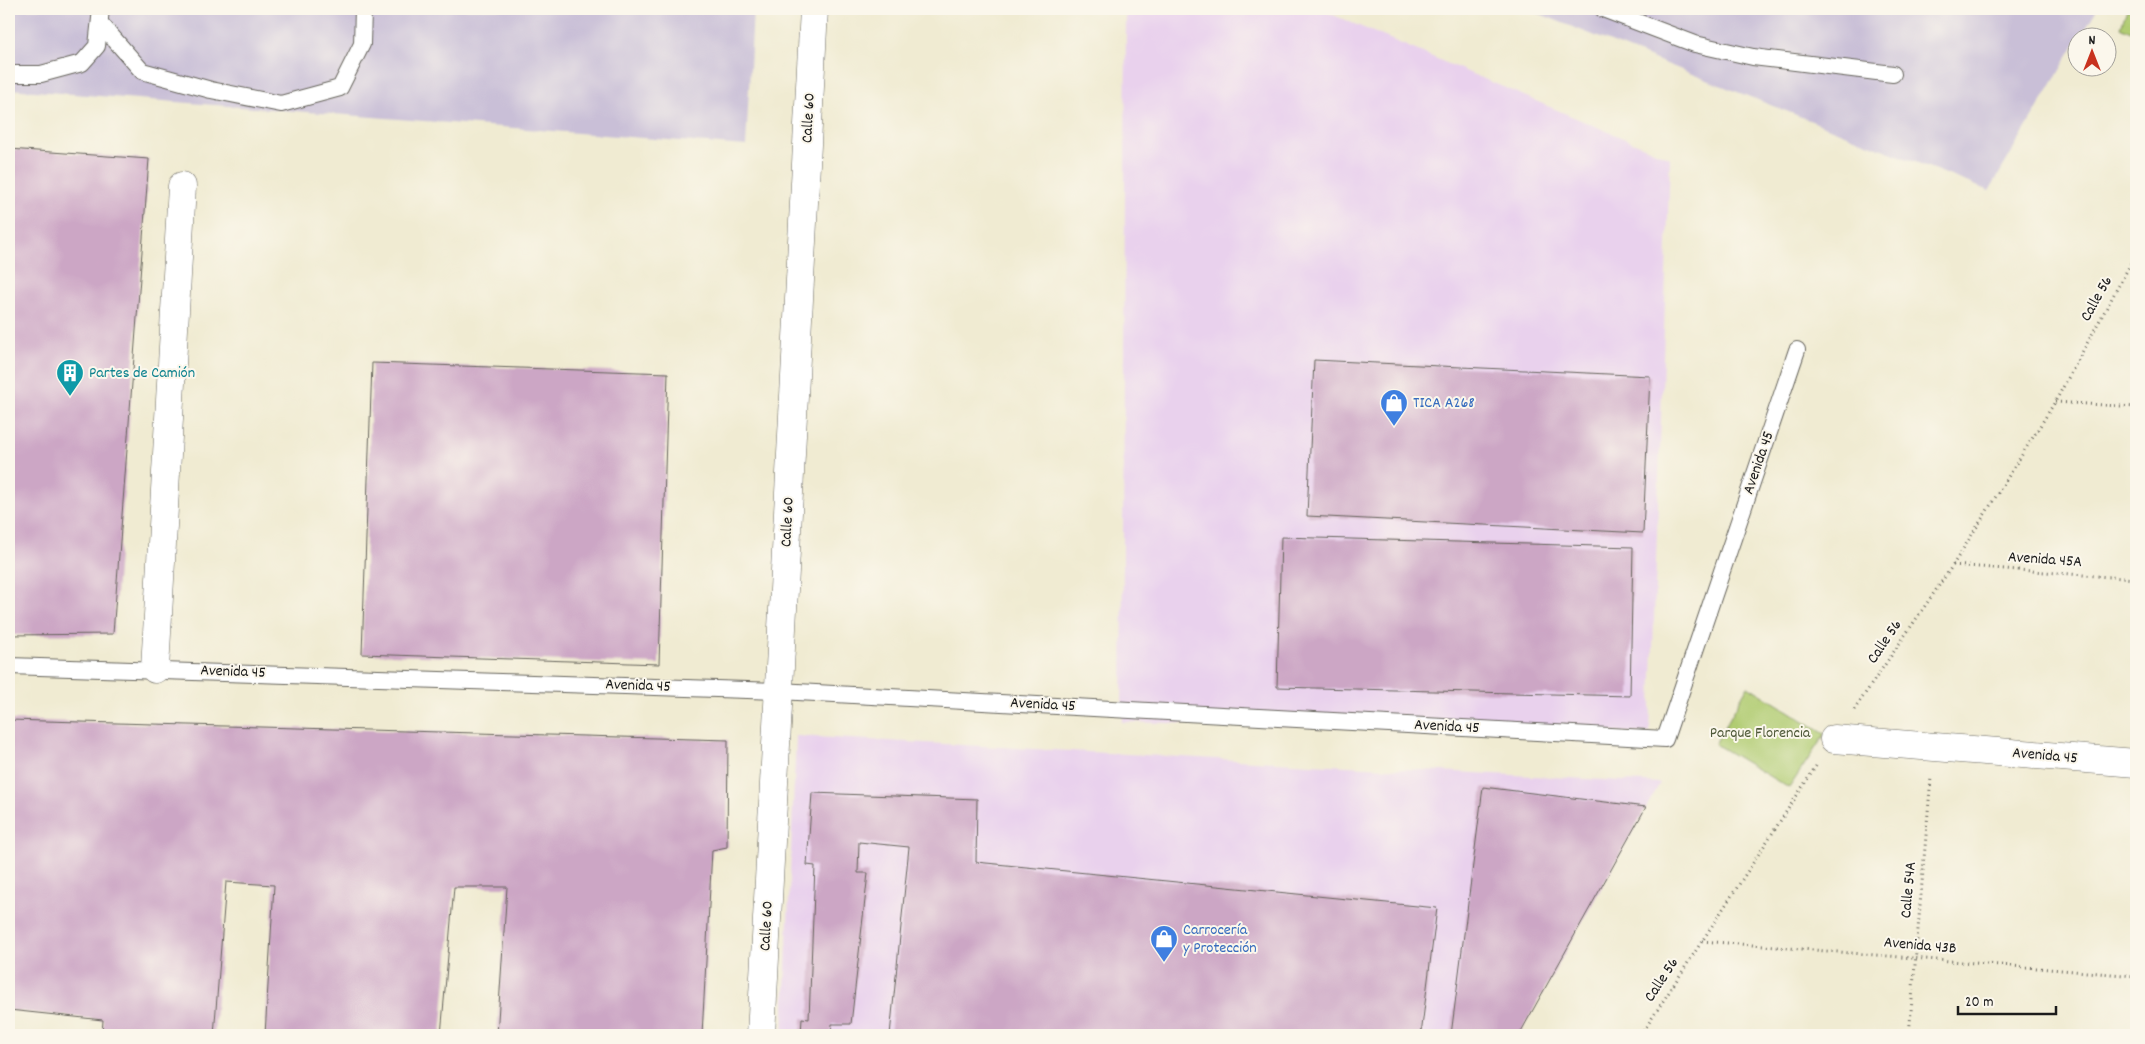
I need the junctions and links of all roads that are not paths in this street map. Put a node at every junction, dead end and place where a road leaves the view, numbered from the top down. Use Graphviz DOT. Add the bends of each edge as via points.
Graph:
graph roads {
  1 [pos="363,9"];
  2 [pos="814,9"];
  3 [pos="1603,9"];
  4 [pos="100,16"];
  5 [pos="9,74"];
  6 [pos="1893,74"];
  7 [pos="182,186"];
  8 [pos="1797,350"];
  9 [pos="9,666"];
  10 [pos="155,669"];
  11 [pos="779,691"];
  12 [pos="1834,739"];
  13 [pos="2136,763"];
  14 [pos="762,1035"];
  1 -- 4 [label="lane" via="362,44 340,88 281,104 211,90 142,71"];
  2 -- 11 [label="street, Calle 60"];
  3 -- 6 [label="lane" via="1695,44 1743,55"];
  4 -- 5 [label="lane" via="97,46 82,63 42,74"];
  7 -- 10 [label="street"];
  8 -- 11 [label="lane, Avenida 45" via="1666,739"];
  9 -- 10 [label="lane, Avenida 45"];
  10 -- 11 [label="lane, Avenida 45"];
  11 -- 14 [label="street, Calle 60"];
  12 -- 13 [label="street, Avenida 45"];
}
